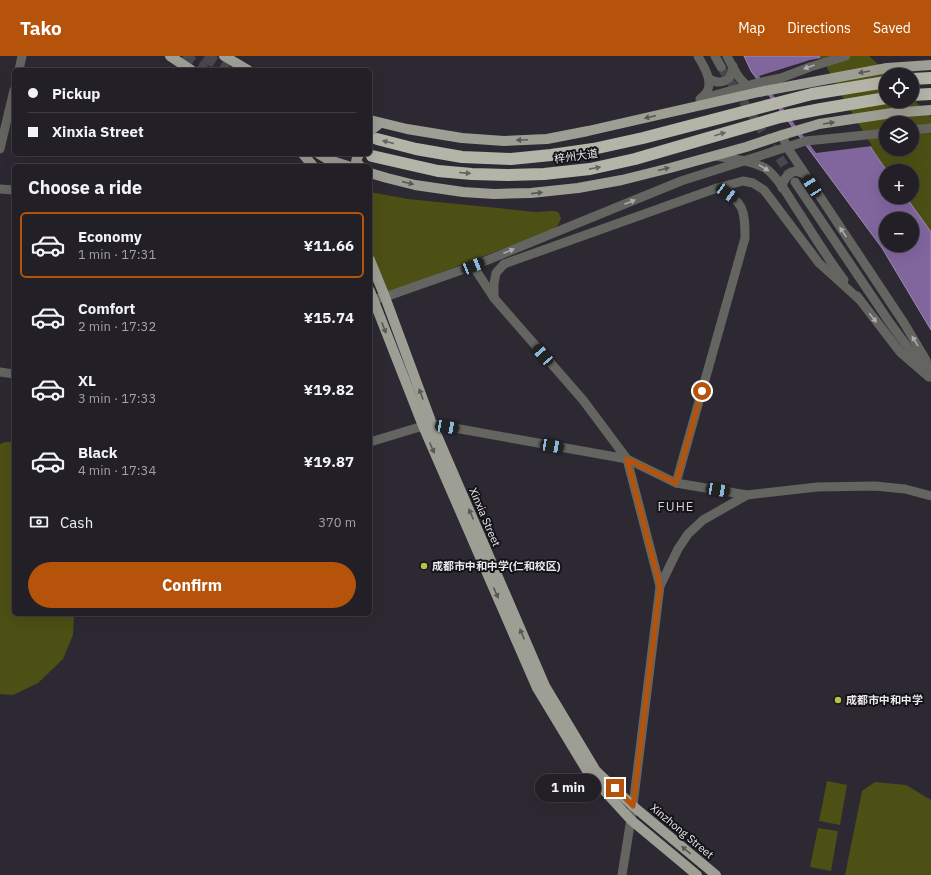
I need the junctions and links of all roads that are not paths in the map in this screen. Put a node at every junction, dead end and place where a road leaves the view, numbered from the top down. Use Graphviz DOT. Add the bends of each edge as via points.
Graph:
graph roads {
  1 [pos="22,56"];
  2 [pos="170,56"];
  3 [pos="224,56"];
  4 [pos="698,56"];
  5 [pos="715,56"];
  6 [pos="727,56"];
  7 [pos="846,56"];
  8 [pos="931,65"];
  9 [pos="721,66"];
  10 [pos="733,66"];
  11 [pos="19,68"];
  12 [pos="188,68"];
  13 [pos="245,68"];
  14 [pos="931,78"];
  15 [pos="709,79"];
  16 [pos="919,79"];
  17 [pos="879,83"];
  18 [pos="747,86"];
  19 [pos="760,88"];
  20 [pos="931,94"];
  21 [pos="919,95"];
  22 [pos="12,98"];
  23 [pos="700,99"];
  24 [pos="879,99"];
  25 [pos="688,108"];
  26 [pos="931,110"];
  27 [pos="375,122"];
  28 [pos="931,128"];
  29 [pos="919,129"];
  30 [pos="787,133"];
  31 [pos="879,133"];
  32 [pos="373,135"];
  33 [pos="788,147"];
  34 [pos="0,149"];
  35 [pos="305,156"];
  36 [pos="372,156"];
  37 [pos="713,156"];
  38 [pos="329,160"];
  39 [pos="745,160"];
  40 [pos="311,164"];
  41 [pos="342,164"];
  42 [pos="372,174"];
  43 [pos="805,174"];
  44 [pos="795,182"];
  45 [pos="717,188"];
  46 [pos="782,188"];
  47 [pos="0,189"];
  48 [pos="12,190"];
  49 [pos="372,265"];
  50 [pos="473,266"];
  51 [pos="372,297"];
  52 [pos="385,297"];
  53 [pos="494,298"];
  54 [pos="372,299"];
  55 [pos="860,300"];
  56 [pos="0,372"];
  57 [pos="12,374"];
  58 [pos="930,378"];
  59 [pos="428,425"];
  60 [pos="372,441"];
  61 [pos="627,459"];
  62 [pos="676,483"];
  63 [pos="747,495"];
  64 [pos="931,496"];
  65 [pos="660,586"];
  66 [pos="633,806"];
  67 [pos="631,820"];
  68 [pos="622,875"];
  69 [pos="697,875"];
  70 [pos="716,875"];
  1 -- 11 [label="street"];
  2 -- 12 [label="main road"];
  3 -- 13 [label="main road"];
  4 -- 15 [label="street"];
  5 -- 9 [label="street"];
  6 -- 10 [label="street"];
  7 -- 19 [label="street, one-way" via="810,67"];
  8 -- 19 [label="main road, one-way" via="887,68"];
  10 -- 15 [label="street" via="733,71 726,80 715,82"];
  10 -- 18 [label="street"];
  14 -- 16 [label="highway"];
  15 -- 23 [label="street" via="707,92"];
  17 -- 32 [label="highway, 梓州大道, one-way" via="812,94 601,148 545,156 511,159 462,157 416,149"];
  18 -- 19 [label="street"];
  18 -- 23 [label="street"];
  19 -- 25 [label="main road"];
  20 -- 21 [label="highway"];
  22 -- 34 [label="street"];
  23 -- 25 [label="street"];
  36 -- 24 [label="highway, 梓州大道, one-way" via="438,171 472,174 544,174 590,169 635,159 780,117"];
  25 -- 27 [label="main road, one-way" via="547,139 504,141 462,138"];
  30 -- 26 [label="main road, one-way" via="819,124"];
  27 -- 32 [label="main road"];
  28 -- 29 [label="street"];
  30 -- 33 [label="street"];
  30 -- 37 [label="main road"];
  31 -- 33 [label="street" via="806,141"];
  33 -- 39 [label="street"];
  33 -- 43 [label="street"];
  35 -- 40 [label="main road"];
  37 -- 39 [label="street"];
  42 -- 37 [label="main road, one-way" via="415,185 463,192 531,193 622,180"];
  38 -- 41 [label="main road"];
  39 -- 46 [label="street, one-way" via="773,174"];
  50 -- 39 [label="street, one-way" via="682,181"];
  43 -- 46 [label="street" via="796,171 788,174"];
  58 -- 43 [label="street, one-way" via="926,360 904,323"];
  44 -- 58 [label="street"];
  45 -- 53 [label="street" via="504,264 496,273"];
  45 -- 55 [label="street" via="743,181 753,183 764,190 820,263"];
  45 -- 62 [label="street" via="736,199 742,208 745,238"];
  46 -- 55 [label="street" via="830,261"];
  47 -- 48 [label="street"];
  49 -- 52 [label="main road, Xinxia Street"];
  50 -- 52 [label="street"];
  50 -- 53 [label="street"];
  51 -- 52 [label="street"];
  59 -- 52 [label="main road, Xinxia Street, one-way"];
  53 -- 61 [label="street" via="583,400"];
  54 -- 59 [label="main road, Xinxia Street, one-way"];
  55 -- 58 [label="street, one-way" via="900,352"];
  56 -- 57 [label="street"];
  59 -- 60 [label="street"];
  59 -- 61 [label="street"];
  66 -- 59 [label="main road, Xinxia Street, one-way" via="596,771 545,686"];
  59 -- 67 [label="main road, Xinxia Street, one-way" via="537,688 589,774"];
  61 -- 62 [label="street"];
  61 -- 65 [label="street"];
  62 -- 63 [label="street"];
  63 -- 64 [label="street" via="817,487 875,486 905,489"];
  63 -- 65 [label="street" via="704,520 688,534"];
  65 -- 66 [label="street"];
  66 -- 67 [label="street"];
  70 -- 66 [label="main road, Xinzhong Street, one-way"];
  67 -- 68 [label="street"];
  67 -- 69 [label="main road"];
}
